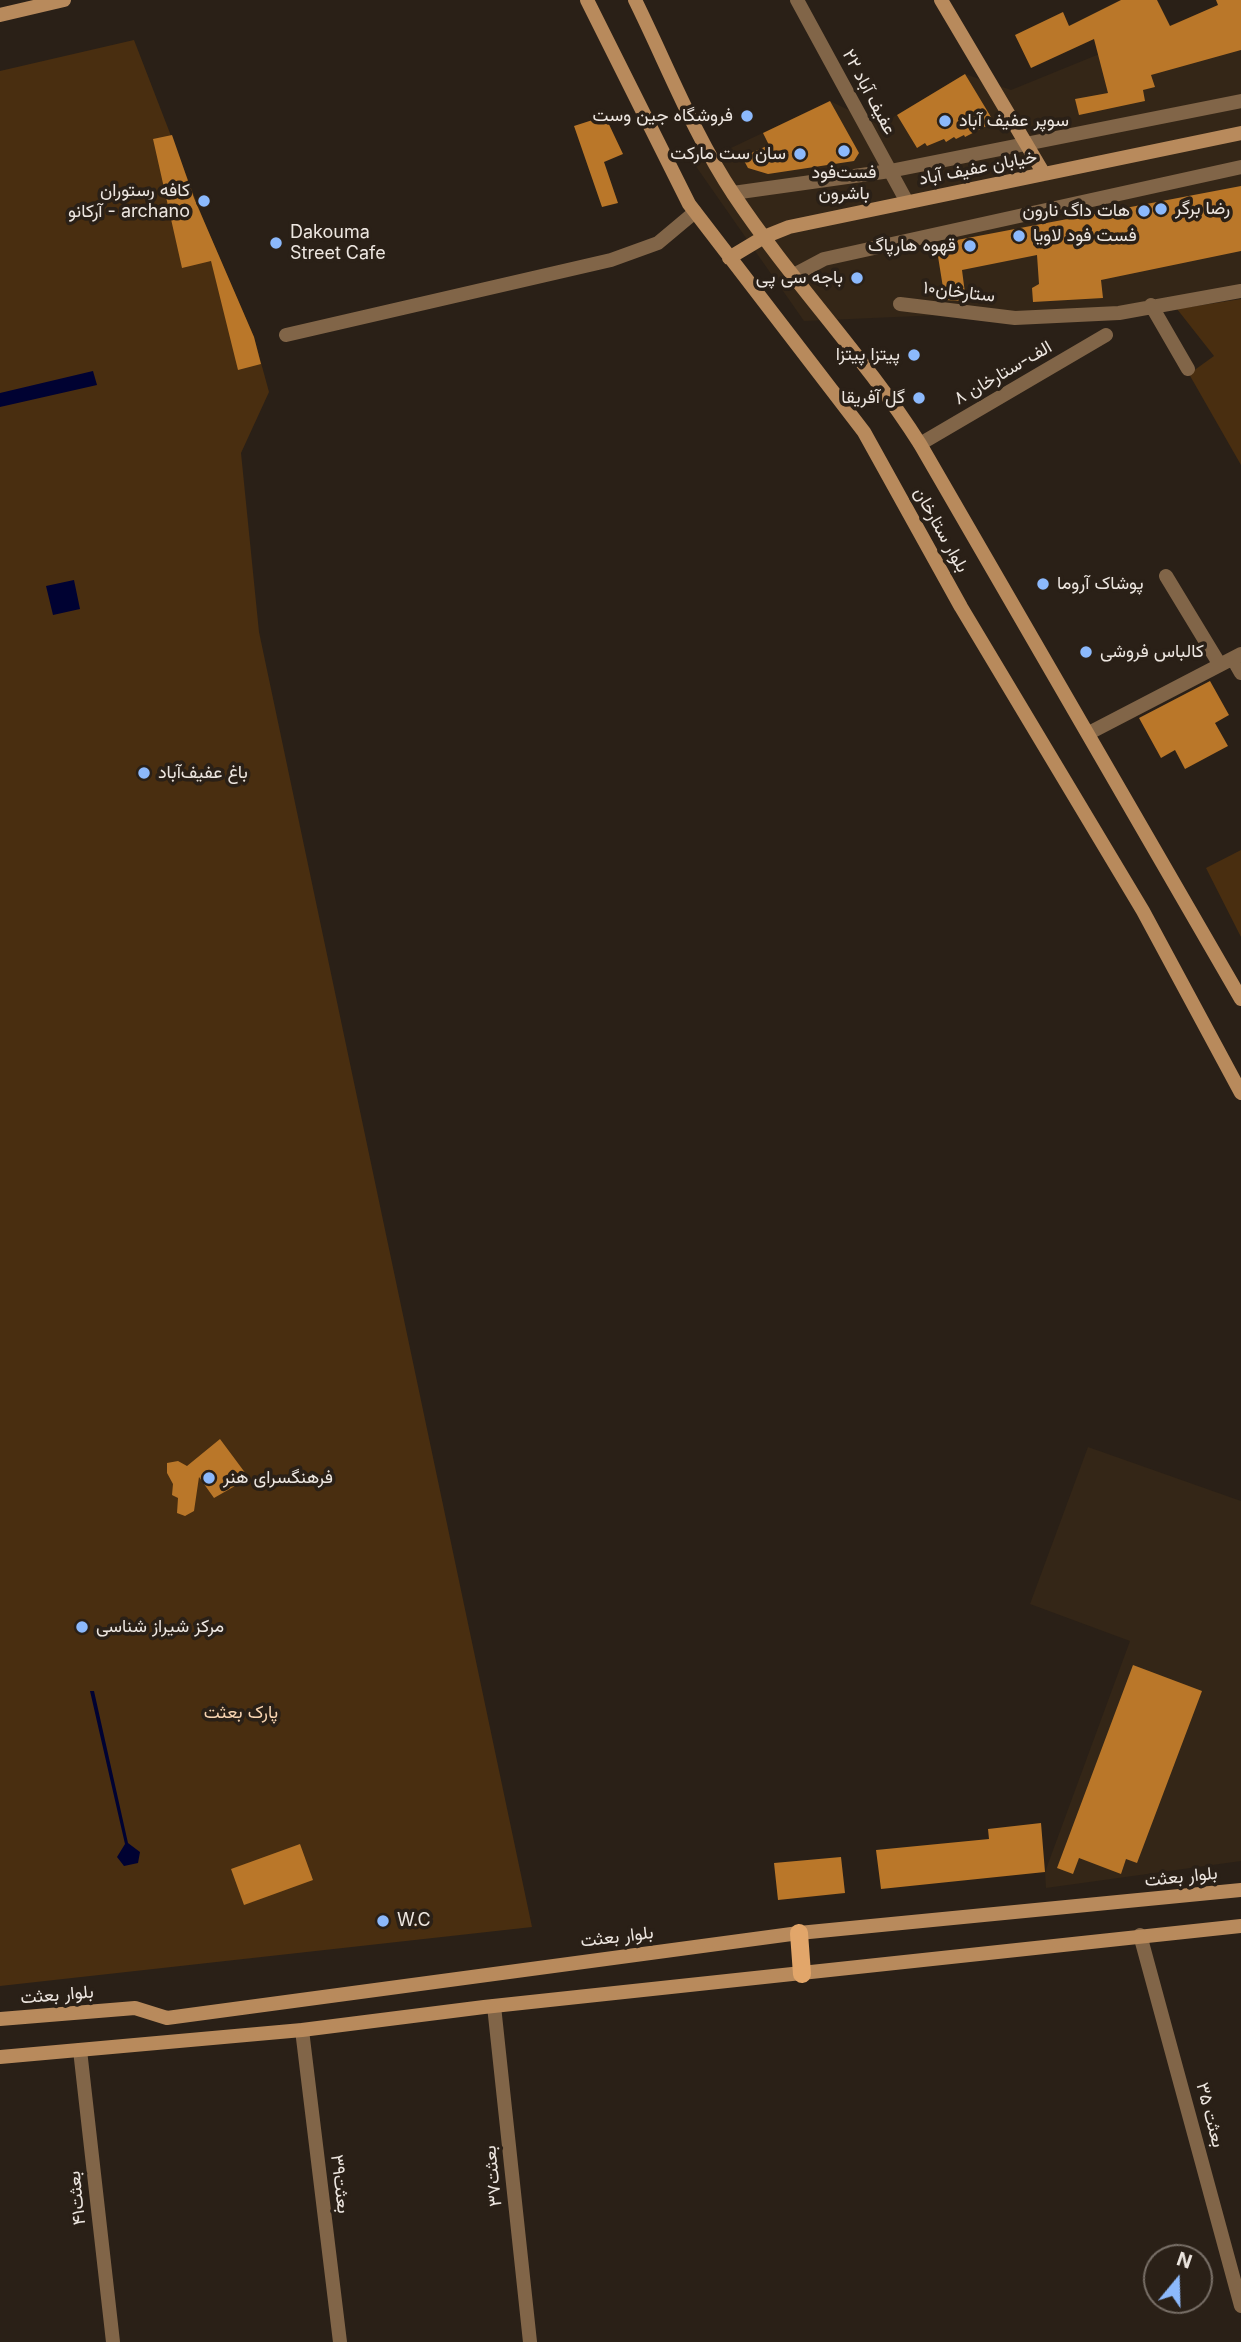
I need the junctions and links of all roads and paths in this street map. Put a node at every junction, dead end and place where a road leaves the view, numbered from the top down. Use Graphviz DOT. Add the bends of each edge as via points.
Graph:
graph roads {
  1 [pos="64,0"];
  2 [pos="587,0"];
  3 [pos="635,0"];
  4 [pos="797,0"];
  5 [pos="941,0"];
  6 [pos="0,15"];
  7 [pos="1241,102"];
  8 [pos="1241,133"];
  9 [pos="1027,145"];
  10 [pos="1241,167"];
  11 [pos="890,171"];
  12 [pos="1044,174"];
  13 [pos="733,194"];
  14 [pos="906,202"];
  15 [pos="695,212"];
  16 [pos="764,237"];
  17 [pos="730,258"];
  18 [pos="792,276"];
  19 [pos="1241,291"];
  20 [pos="900,304"];
  21 [pos="1151,305"];
  22 [pos="286,335"];
  23 [pos="1106,335"];
  24 [pos="1188,369"];
  25 [pos="920,444"];
  26 [pos="1166,576"];
  27 [pos="1231,659"];
  28 [pos="1241,673"];
  29 [pos="1089,733"];
  30 [pos="1239,990"];
  31 [pos="1241,1093"];
  32 [pos="1241,1890"];
  33 [pos="1241,1926"];
  34 [pos="799,1933"];
  35 [pos="1140,1935"];
  36 [pos="802,1974"];
  37 [pos="494,2006"];
  38 [pos="0,2019"];
  39 [pos="302,2030"];
  40 [pos="80,2050"];
  41 [pos="0,2057"];
  42 [pos="1241,2306"];
  43 [pos="113,2342"];
  44 [pos="340,2342"];
  45 [pos="530,2342"];
  1 -- 6 [label="main road"];
  2 -- 15 [label="main road, بلوار ستارخان"];
  3 -- 13 [label="main road, بلوار ستارخان"];
  4 -- 11 [label="street, عفیف آباد ۲۲"];
  5 -- 9 [label="main road"];
  7 -- 9 [label="street"];
  8 -- 12 [label="main road, خیابان عفیف آباد"];
  9 -- 11 [label="street"];
  9 -- 12 [label="main road"];
  10 -- 18 [label="street" via="824,260"];
  11 -- 13 [label="street"];
  11 -- 14 [label="street, عفیف آباد ۲۲"];
  12 -- 14 [label="main road, خیابان عفیف آباد"];
  13 -- 16 [label="main road, بلوار ستارخان"];
  14 -- 16 [label="main road, خیابان عفیف آباد" via="805,223"];
  15 -- 17 [label="main road, بلوار ستارخان"];
  15 -- 22 [label="street" via="658,243 611,260"];
  16 -- 17 [label="main road, خیابان عفیف آباد"];
  16 -- 18 [label="main road, بلوار ستارخان"];
  17 -- 31 [label="main road, بلوار ستارخان" via="864,432 961,607 1143,911"];
  18 -- 25 [label="main road, بلوار ستارخان" via="862,362"];
  19 -- 21 [label="street, ستارخان۱۰"];
  20 -- 21 [label="street, ستارخان۱۰" via="1015,318 1119,313"];
  21 -- 24 [label="street"];
  23 -- 25 [label="street, ۸ الف-ستارخان"];
  25 -- 29 [label="main road, بلوار ستارخان"];
  26 -- 27 [label="street"];
  27 -- 28 [label="street"];
  27 -- 29 [label="street"];
  29 -- 30 [label="main road, بلوار ستارخان"];
  32 -- 34 [label="main road, بلوار بعثت"];
  33 -- 35 [label="main road"];
  34 -- 36 [label="main road"];
  34 -- 38 [label="main road, بلوار بعثت" via="167,2018 135,2008"];
  35 -- 36 [label="main road"];
  35 -- 42 [label="street, ۳۵ بعثت"];
  36 -- 37 [label="main road"];
  37 -- 39 [label="main road"];
  37 -- 45 [label="street, بعثت۳۷"];
  39 -- 40 [label="main road"];
  39 -- 44 [label="street, بعثت۳۹"];
  40 -- 41 [label="main road"];
  40 -- 43 [label="street, بعثت۴۱"];
}
